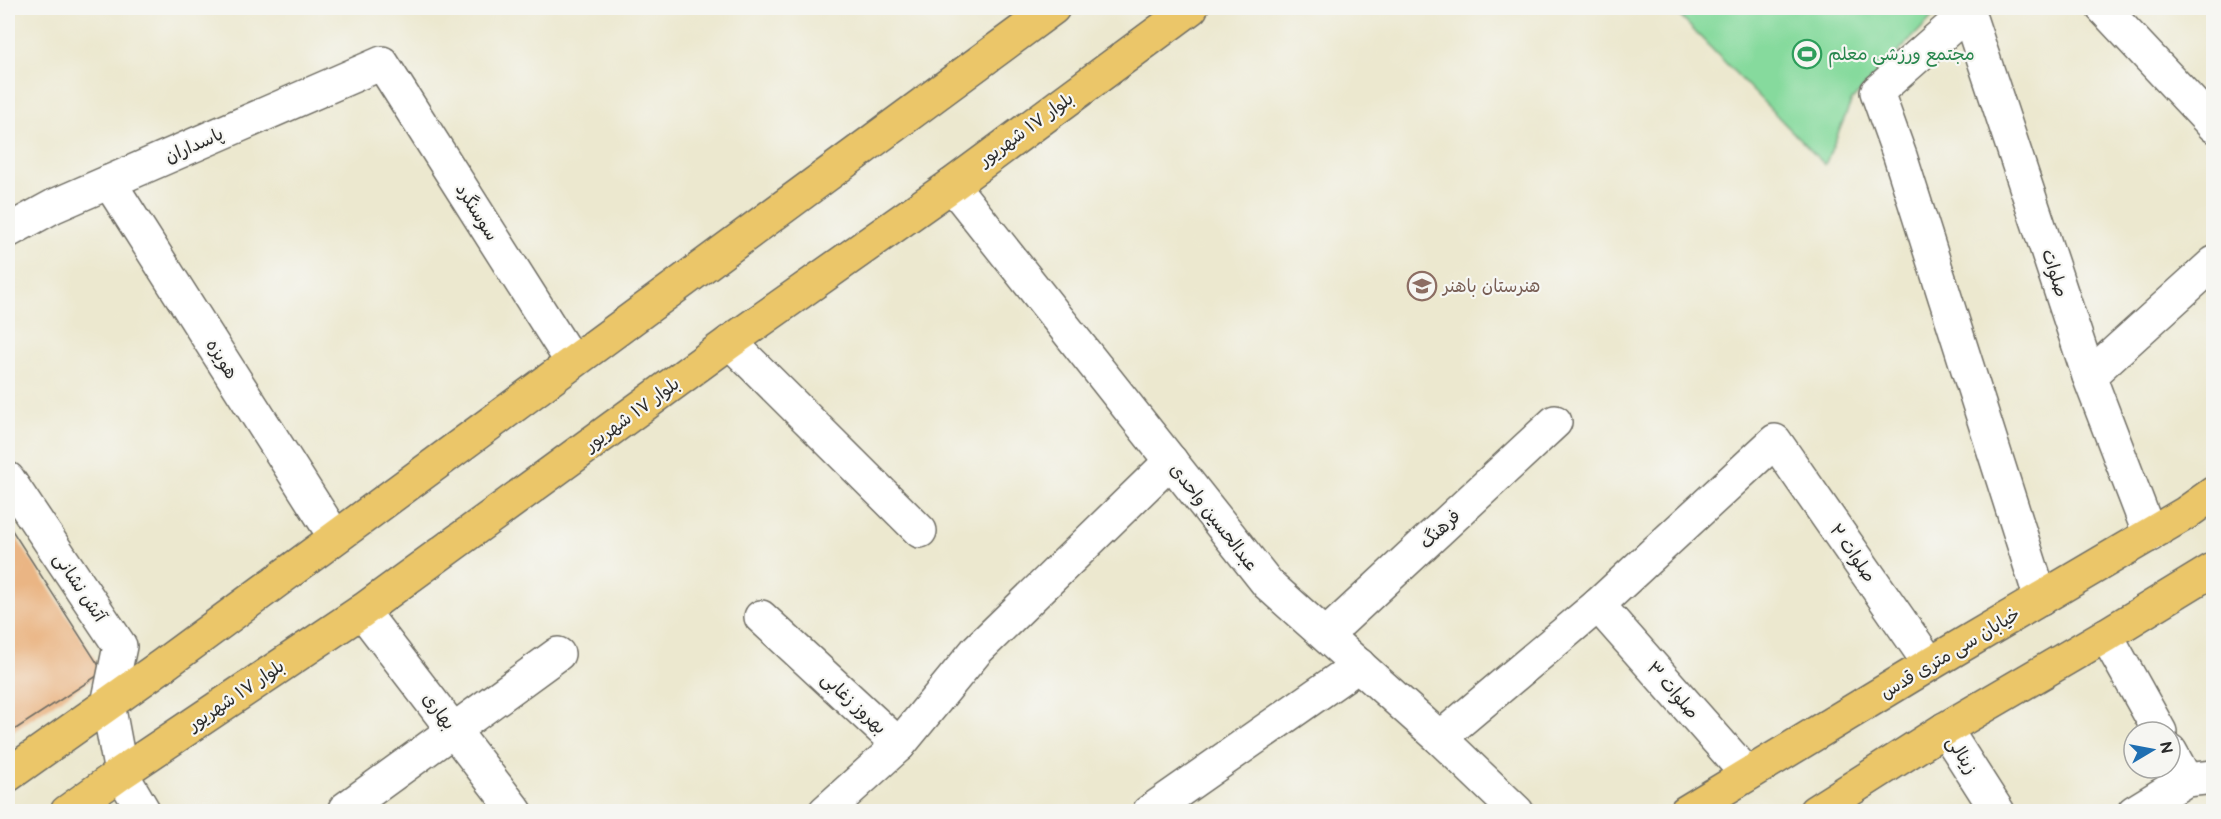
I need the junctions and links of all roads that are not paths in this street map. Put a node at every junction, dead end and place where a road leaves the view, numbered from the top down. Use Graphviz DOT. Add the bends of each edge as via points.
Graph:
graph roads {
  1 [pos="1053,8"];
  2 [pos="1191,8"];
  3 [pos="2103,8"];
  4 [pos="1969,10"];
  5 [pos="382,63"];
  6 [pos="2214,126"];
  7 [pos="109,182"];
  8 [pos="952,184"];
  9 [pos="8,231"];
  10 [pos="2214,263"];
  11 [pos="730,342"];
  12 [pos="572,362"];
  13 [pos="2089,376"];
  14 [pos="1555,422"];
  15 [pos="1171,461"];
  16 [pos="8,479"];
  17 [pos="2214,493"];
  18 [pos="920,531"];
  19 [pos="2150,535"];
  20 [pos="335,537"];
  21 [pos="2214,569"];
  22 [pos="2041,599"];
  23 [pos="1598,605"];
  24 [pos="362,611"];
  25 [pos="761,617"];
  26 [pos="1326,635"];
  27 [pos="2106,635"];
  28 [pos="558,654"];
  29 [pos="1930,664"];
  30 [pos="1359,665"];
  31 [pos="108,704"];
  32 [pos="2153,720"];
  33 [pos="453,729"];
  34 [pos="1945,729"];
  35 [pos="1440,738"];
  36 [pos="900,745"];
  37 [pos="2182,762"];
  38 [pos="121,773"];
  39 [pos="1747,774"];
  40 [pos="8,775"];
  41 [pos="2200,779"];
  42 [pos="345,809"];
  43 [pos="67,812"];
  44 [pos="144,812"];
  45 [pos="516,812"];
  46 [pos="825,812"];
  47 [pos="1149,812"];
  48 [pos="1517,812"];
  49 [pos="1686,812"];
  50 [pos="1815,812"];
  51 [pos="1998,812"];
  52 [pos="2134,812"];
  1 -- 12 [label="main road"];
  2 -- 8 [label="main road, بلوار ١٧ شهریور"];
  3 -- 6 [label="street"];
  4 -- 13 [label="street, صلوات"];
  4 -- 22 [label="street" via="1877,92"];
  5 -- 7 [label="street, پاسداران"];
  5 -- 12 [label="street, سوسنگرد"];
  7 -- 9 [label="street, پاسداران"];
  7 -- 20 [label="street, هویزه"];
  8 -- 11 [label="main road, بلوار ١٧ شهریور"];
  8 -- 15 [label="street, عبدالحسین واحدی"];
  10 -- 13 [label="street"];
  11 -- 18 [label="street"];
  11 -- 24 [label="main road, بلوار ١٧ شهریور"];
  12 -- 20 [label="main road"];
  13 -- 19 [label="street, صلوات"];
  14 -- 26 [label="street, فرهنگ"];
  15 -- 26 [label="street, عبدالحسین واحدی" via="1268,584"];
  15 -- 36 [label="street" via="977,650"];
  16 -- 31 [label="street, آتش نشانی" via="120,646"];
  17 -- 19 [label="main road, خیابان سی متری قدس"];
  19 -- 22 [label="main road, خیابان سی متری قدس"];
  20 -- 31 [label="main road"];
  21 -- 27 [label="main road"];
  22 -- 29 [label="main road, خیابان سی متری قدس"];
  23 -- 29 [label="street, صلوات ۲" via="1775,441"];
  23 -- 35 [label="street"];
  23 -- 39 [label="street, صلوات ۳"];
  24 -- 33 [label="street, بهاری"];
  24 -- 38 [label="main road, بلوار ١٧ شهریور"];
  25 -- 36 [label="street, بهروز زغابی"];
  26 -- 30 [label="street, عبدالحسین واحدی"];
  27 -- 32 [label="street"];
  27 -- 34 [label="main road"];
  28 -- 33 [label="street"];
  29 -- 39 [label="main road, خیابان سی متری قدس"];
  30 -- 35 [label="street, عبدالحسین واحدی"];
  30 -- 47 [label="street"];
  31 -- 38 [label="street"];
  31 -- 40 [label="main road"];
  33 -- 42 [label="street"];
  33 -- 45 [label="street, بهاری"];
  34 -- 50 [label="main road"];
  34 -- 51 [label="street, زینالی"];
  35 -- 48 [label="street, عبدالحسین واحدی"];
  36 -- 46 [label="street, بهروز زغابی"];
  37 -- 41 [label="street"];
  38 -- 43 [label="main road, بلوار ١٧ شهریور"];
  38 -- 44 [label="street"];
  39 -- 49 [label="main road, خیابان سی متری قدس"];
  41 -- 52 [label="street"];
}
